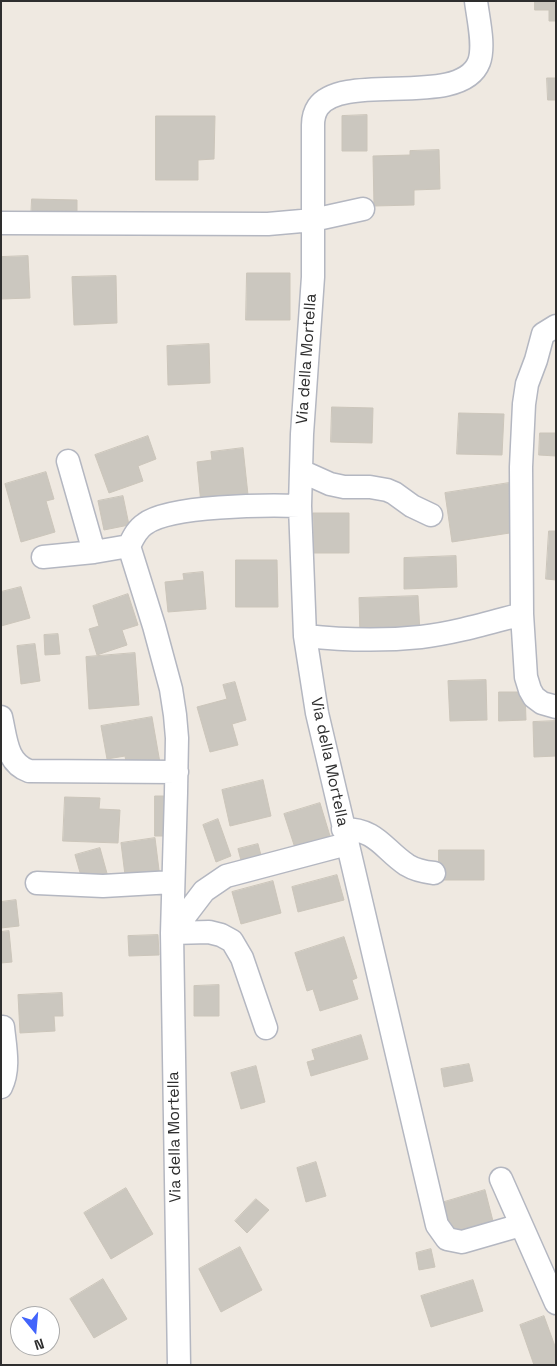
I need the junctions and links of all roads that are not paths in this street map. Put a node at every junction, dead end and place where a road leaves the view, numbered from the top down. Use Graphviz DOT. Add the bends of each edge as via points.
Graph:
graph roads {
  1 [pos="476,1"];
  2 [pos="364,209"];
  3 [pos="312,220"];
  4 [pos="1,223"];
  5 [pos="556,326"];
  6 [pos="68,461"];
  7 [pos="301,471"];
  8 [pos="300,506"];
  9 [pos="431,515"];
  10 [pos="129,546"];
  11 [pos="94,552"];
  12 [pos="42,557"];
  13 [pos="522,614"];
  14 [pos="306,636"];
  15 [pos="556,707"];
  16 [pos="1,717"];
  17 [pos="177,772"];
  18 [pos="345,837"];
  19 [pos="434,873"];
  20 [pos="173,882"];
  21 [pos="37,883"];
  22 [pos="172,933"];
  23 [pos="3,1027"];
  24 [pos="266,1028"];
  25 [pos="1,1087"];
  26 [pos="501,1179"];
  27 [pos="521,1225"];
  28 [pos="556,1303"];
  29 [pos="179,1365"];
  1 -- 3 [label="street, Via della Mortella" via="480,58 470,75 442,85 348,93 332,97 319,106 313,118"];
  2 -- 3 [label="street"];
  3 -- 4 [label="street" via="268,224"];
  3 -- 7 [label="street, Via della Mortella" via="312,284"];
  5 -- 13 [label="street" via="543,334 540,341 524,404"];
  6 -- 11 [label="street"];
  7 -- 8 [label="street, Via della Mortella"];
  7 -- 9 [label="street" via="330,484 387,490"];
  8 -- 10 [label="street" via="222,508 164,516 144,524"];
  8 -- 14 [label="street, Via della Mortella"];
  10 -- 11 [label="street"];
  10 -- 17 [label="street" via="174,703"];
  11 -- 12 [label="street"];
  13 -- 14 [label="street" via="463,630 412,638"];
  13 -- 15 [label="street" via="526,678 530,690 538,701"];
  14 -- 18 [label="street, Via della Mortella" via="317,713"];
  16 -- 17 [label="street" via="9,754 16,764 30,771"];
  17 -- 20 [label="street"];
  18 -- 19 [label="street" via="354,829 367,832 409,866"];
  18 -- 22 [label="street, Via della Mortella" via="226,876 204,891"];
  18 -- 27 [label="street, Via della Mortella" via="437,1225 448,1239 462,1242"];
  20 -- 21 [label="street" via="103,886"];
  20 -- 22 [label="street"];
  22 -- 24 [label="street" via="209,932 232,941 242,958"];
  22 -- 29 [label="street, Via della Mortella"];
  23 -- 25 [label="street" via="6,1062"];
  26 -- 27 [label="street"];
  27 -- 28 [label="street"];
}
